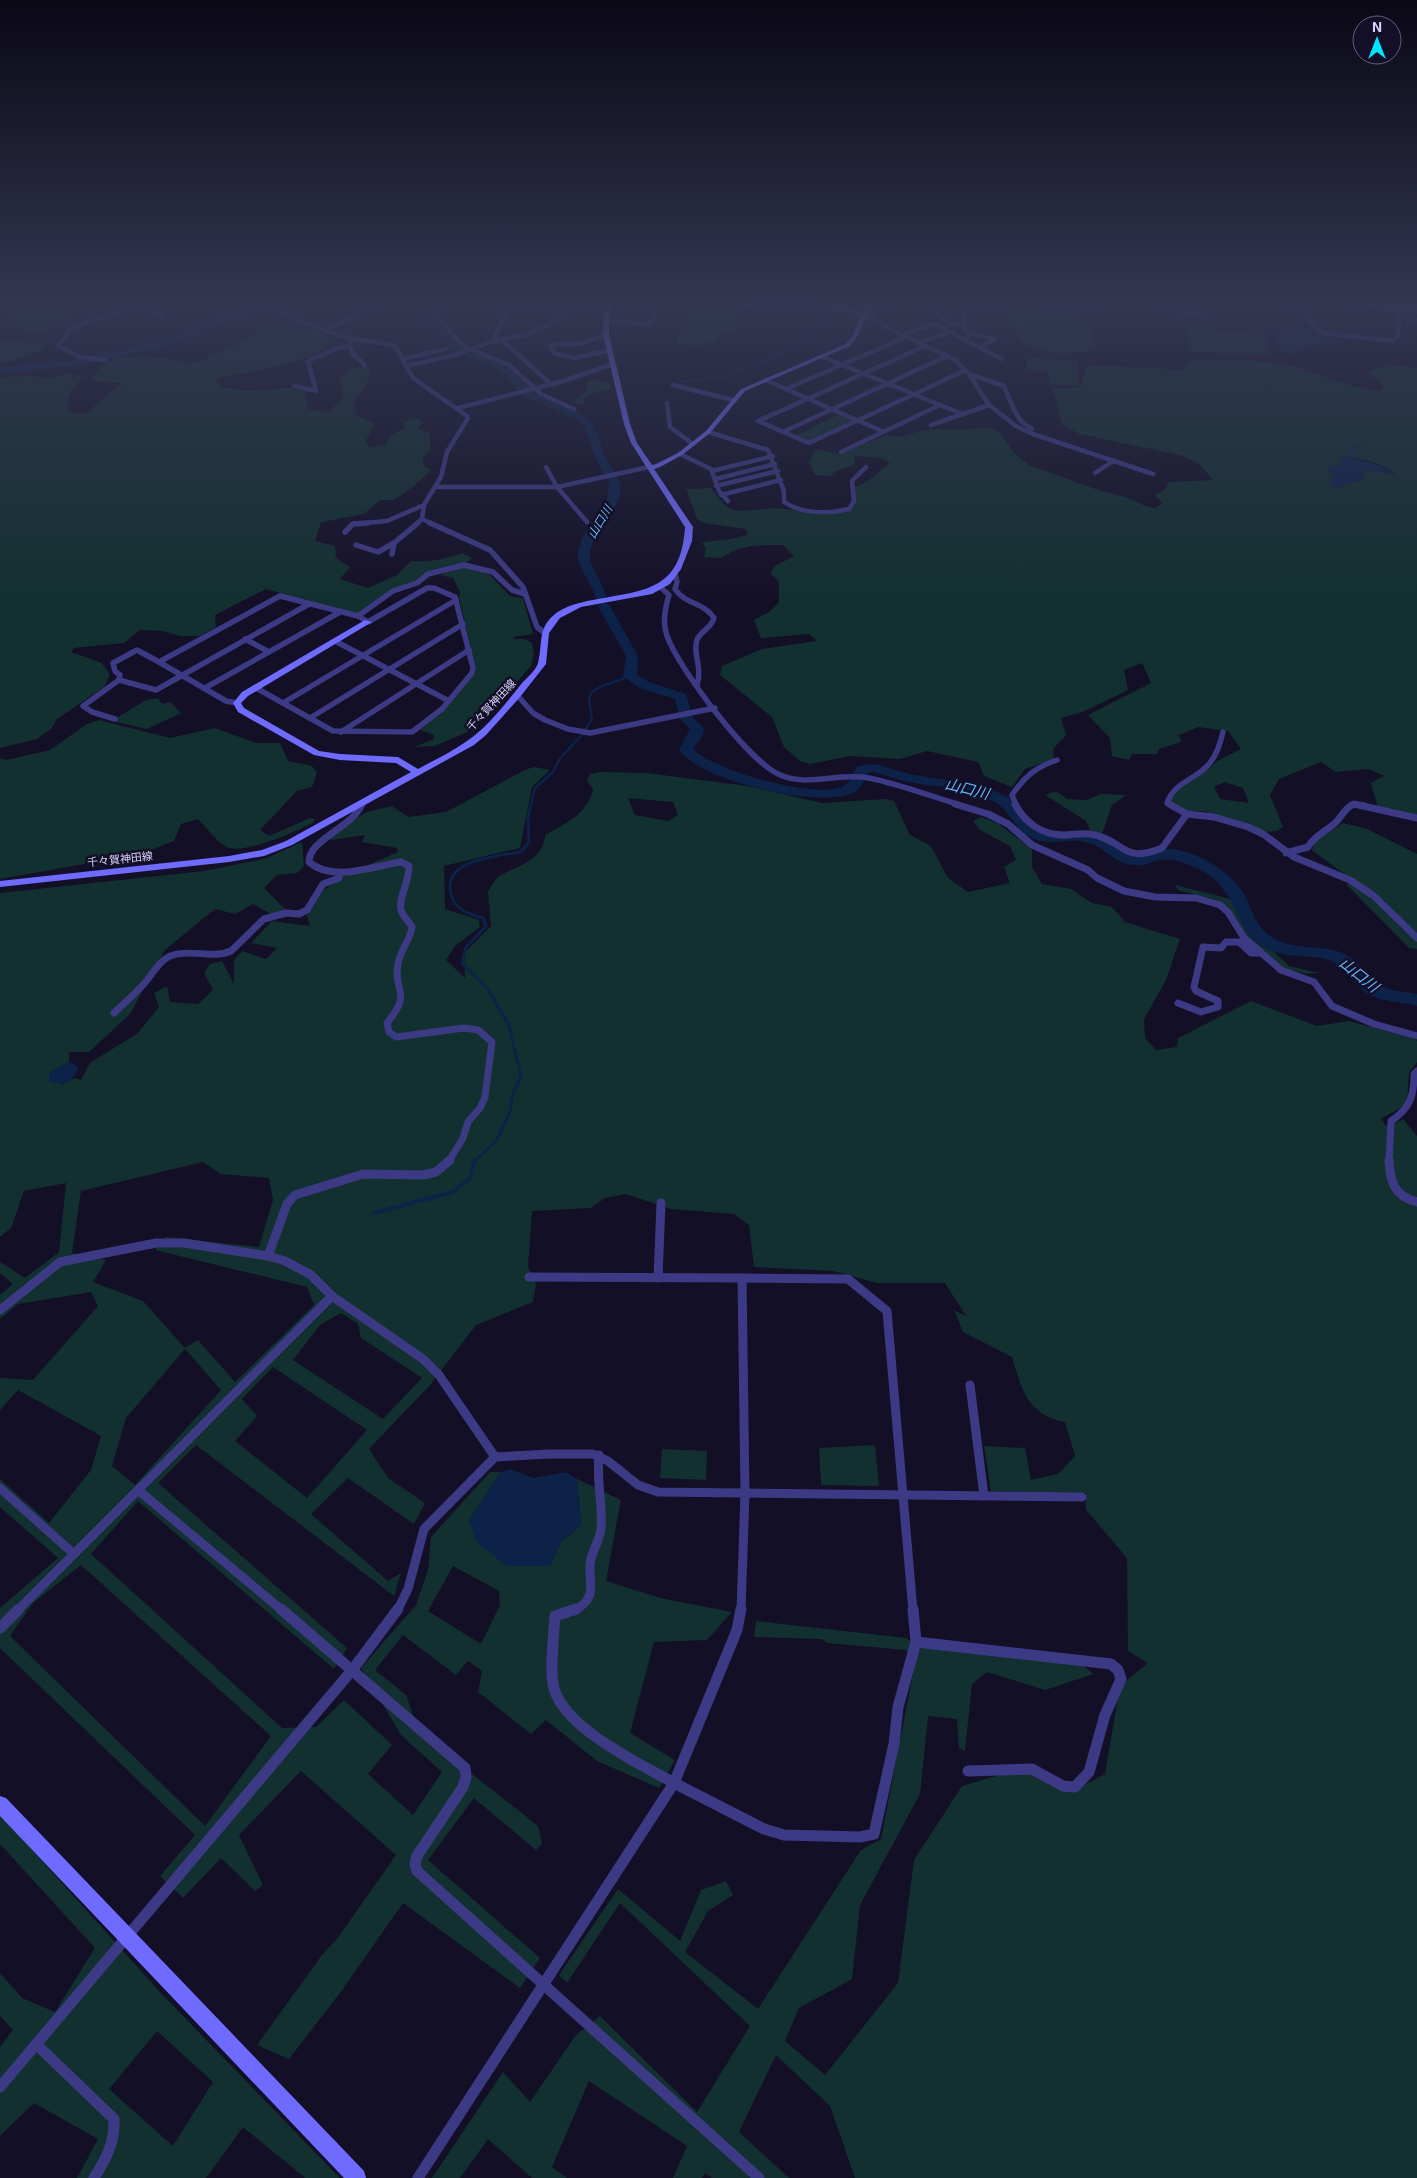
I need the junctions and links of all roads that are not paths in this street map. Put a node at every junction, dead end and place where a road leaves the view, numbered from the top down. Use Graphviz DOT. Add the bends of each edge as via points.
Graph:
graph roads {
  1 [pos="447,403"];
  2 [pos="479,403"];
  3 [pos="558,403"];
  4 [pos="622,403"];
  5 [pos="667,403"];
  6 [pos="731,403"];
  7 [pos="800,403"];
  8 [pos="817,403"];
  9 [pos="846,403"];
  10 [pos="895,403"];
  11 [pos="934,403"];
  12 [pos="987,403"];
  13 [pos="1010,403"];
  14 [pos="940,405"];
  15 [pos="989,406"];
  16 [pos="458,408"];
  17 [pos="574,409"];
  18 [pos="832,409"];
  19 [pos="962,414"];
  20 [pos="858,420"];
  21 [pos="931,425"];
  22 [pos="708,432"];
  23 [pos="783,432"];
  24 [pos="884,432"];
  25 [pos="1044,433"];
  26 [pos="693,444"];
  27 [pos="841,452"];
  28 [pos="680,454"];
  29 [pos="773,456"];
  30 [pos="1113,462"];
  31 [pos="775,464"];
  32 [pos="546,467"];
  33 [pos="650,467"];
  34 [pos="866,467"];
  35 [pos="712,471"];
  36 [pos="778,471"];
  37 [pos="1095,473"];
  38 [pos="1153,474"];
  39 [pos="716,479"];
  40 [pos="781,480"];
  41 [pos="716,486"];
  42 [pos="436,487"];
  43 [pos="557,487"];
  44 [pos="721,494"];
  45 [pos="728,502"];
  46 [pos="424,505"];
  47 [pos="422,519"];
  48 [pos="587,522"];
  49 [pos="345,532"];
  50 [pos="394,543"];
  51 [pos="356,546"];
  52 [pos="392,554"];
  53 [pos="675,574"];
  54 [pos="660,587"];
  55 [pos="525,594"];
  56 [pos="456,600"];
  57 [pos="309,604"];
  58 [pos="340,612"];
  59 [pos="358,616"];
  60 [pos="368,622"];
  61 [pos="463,624"];
  62 [pos="544,633"];
  63 [pos="245,639"];
  64 [pos="335,642"];
  65 [pos="469,650"];
  66 [pos="269,652"];
  67 [pos="363,656"];
  68 [pos="159,662"];
  69 [pos="389,670"];
  70 [pos="182,674"];
  71 [pos="119,680"];
  72 [pos="416,684"];
  73 [pos="697,686"];
  74 [pos="205,688"];
  75 [pos="256,688"];
  76 [pos="517,695"];
  77 [pos="449,701"];
  78 [pos="237,703"];
  79 [pos="283,703"];
  80 [pos="715,708"];
  81 [pos="310,718"];
  82 [pos="115,719"];
  83 [pos="341,732"];
  84 [pos="1223,732"];
  85 [pos="1057,760"];
  86 [pos="418,773"];
  87 [pos="362,803"];
  88 [pos="1187,814"];
  89 [pos="1417,818"];
  90 [pos="1024,820"];
  91 [pos="1008,824"];
  92 [pos="1286,853"];
  93 [pos="340,872"];
  94 [pos="0,884"];
  95 [pos="1417,938"];
  96 [pos="1261,953"];
  97 [pos="1178,1003"];
  98 [pos="114,1013"];
  99 [pos="1417,1036"];
  100 [pos="1417,1071"];
  101 [pos="1417,1202"];
  102 [pos="661,1203"];
  103 [pos="268,1256"];
  104 [pos="529,1277"];
  105 [pos="658,1278"];
  106 [pos="742,1278"];
  107 [pos="332,1296"];
  108 [pos="0,1310"];
  109 [pos="970,1385"];
  110 [pos="599,1456"];
  111 [pos="495,1457"];
  112 [pos="0,1488"];
  113 [pos="138,1490"];
  114 [pos="745,1494"];
  115 [pos="903,1494"];
  116 [pos="984,1496"];
  117 [pos="1082,1497"];
  118 [pos="74,1554"];
  119 [pos="0,1628"];
  120 [pos="916,1642"];
  121 [pos="353,1669"];
  122 [pos="968,1771"];
  123 [pos="674,1783"];
  124 [pos="0,1804"];
  125 [pos="128,1938"];
  126 [pos="543,1983"];
  127 [pos="36,2044"];
  128 [pos="0,2086"];
  129 [pos="94,2178"];
  130 [pos="358,2178"];
  131 [pos="418,2178"];
  132 [pos="758,2178"];
  1 -- 16 [label="street"];
  2 -- 16 [label="street"];
  3 -- 17 [label="street"];
  4 -- 33 [label="main road" via="634,443"];
  5 -- 26 [label="street" via="670,427"];
  6 -- 22 [label="main road"];
  7 -- 23 [label="street" via="758,421"];
  8 -- 18 [label="street"];
  9 -- 18 [label="street"];
  10 -- 20 [label="street"];
  11 -- 14 [label="street"];
  12 -- 15 [label="street"];
  13 -- 25 [label="street" via="1026,426"];
  14 -- 19 [label="street"];
  14 -- 24 [label="street"];
  15 -- 19 [label="street"];
  15 -- 30 [label="street" via="1033,434"];
  16 -- 42 [label="street" via="468,418 448,452"];
  18 -- 20 [label="street"];
  18 -- 23 [label="street"];
  19 -- 21 [label="street"];
  20 -- 23 [label="street" via="809,443"];
  20 -- 24 [label="street"];
  22 -- 26 [label="main road"];
  22 -- 29 [label="street" via="761,446"];
  24 -- 27 [label="street"];
  26 -- 28 [label="main road"];
  28 -- 33 [label="main road"];
  28 -- 35 [label="street"];
  29 -- 31 [label="street"];
  29 -- 35 [label="street"];
  30 -- 37 [label="street"];
  30 -- 38 [label="street"];
  31 -- 36 [label="street"];
  31 -- 39 [label="street"];
  32 -- 43 [label="street"];
  33 -- 43 [label="street"];
  33 -- 53 [label="main road" via="689,527 688,541"];
  34 -- 40 [label="street" via="852,478 853,504 842,511 824,512 786,505"];
  35 -- 39 [label="street"];
  36 -- 40 [label="street"];
  36 -- 41 [label="street"];
  39 -- 41 [label="street"];
  40 -- 44 [label="street"];
  41 -- 44 [label="street"];
  42 -- 43 [label="street"];
  42 -- 46 [label="street"];
  43 -- 48 [label="street"];
  44 -- 45 [label="street"];
  46 -- 47 [label="street"];
  46 -- 49 [label="street" via="387,521 354,524"];
  47 -- 50 [label="street"];
  47 -- 55 [label="street" via="490,550 519,581"];
  50 -- 51 [label="street" via="378,552"];
  50 -- 52 [label="street"];
  53 -- 54 [label="main road"];
  53 -- 73 [label="street" via="675,589 682,598 708,610 714,618 710,628 696,640 701,670"];
  54 -- 62 [label="main road" via="579,605 557,616"];
  54 -- 73 [label="street" via="669,595 664,614 668,641"];
  55 -- 59 [label="street" via="512,590 493,572 464,565 428,574 417,583 393,591"];
  55 -- 62 [label="street" via="537,627"];
  56 -- 60 [label="street" via="428,588"];
  56 -- 61 [label="street"];
  56 -- 67 [label="street"];
  57 -- 58 [label="street"];
  57 -- 63 [label="street"];
  57 -- 68 [label="street" via="280,596"];
  58 -- 59 [label="street"];
  58 -- 66 [label="street"];
  59 -- 60 [label="street"];
  60 -- 64 [label="main road"];
  61 -- 65 [label="street"];
  61 -- 69 [label="street"];
  62 -- 76 [label="main road, 千々賀神田線" via="542,664"];
  63 -- 66 [label="street"];
  63 -- 70 [label="street"];
  64 -- 67 [label="street"];
  64 -- 75 [label="main road"];
  65 -- 72 [label="street"];
  65 -- 77 [label="street" via="472,673"];
  66 -- 74 [label="street"];
  67 -- 69 [label="street"];
  67 -- 79 [label="street"];
  68 -- 70 [label="street"];
  68 -- 71 [label="street" via="137,650 113,662 120,675"];
  69 -- 72 [label="street"];
  69 -- 81 [label="street"];
  70 -- 71 [label="street" via="156,690 148,691"];
  70 -- 74 [label="street"];
  71 -- 82 [label="street" via="83,706"];
  72 -- 77 [label="street"];
  72 -- 83 [label="street"];
  73 -- 80 [label="street"];
  74 -- 78 [label="street" via="226,701"];
  75 -- 78 [label="main road"];
  75 -- 79 [label="street"];
  76 -- 80 [label="street" via="538,717 590,733"];
  76 -- 86 [label="main road, 千々賀神田線" via="477,738"];
  77 -- 83 [label="street" via="412,732"];
  78 -- 86 [label="main road" via="241,710 317,752 340,757 391,759 403,762"];
  79 -- 81 [label="street"];
  80 -- 91 [label="street" via="759,760 777,773 802,779 868,778 978,810"];
  81 -- 83 [label="street"];
  84 -- 88 [label="street" via="1219,750 1208,766 1170,792 1167,803"];
  85 -- 90 [label="street" via="1034,767 1012,795"];
  86 -- 87 [label="main road, 千々賀神田線"];
  87 -- 93 [label="street" via="354,816 309,854 312,867"];
  87 -- 94 [label="main road, 千々賀神田線" via="264,853 229,860"];
  88 -- 90 [label="street" via="1162,848 1137,856 1122,851 1096,834 1050,833"];
  88 -- 92 [label="street" via="1206,814 1250,827"];
  89 -- 92 [label="street" via="1404,818 1364,804 1350,805 1336,823 1312,839 1308,847"];
  90 -- 91 [label="street"];
  91 -- 96 [label="street" via="1032,845 1082,867 1124,891 1155,897 1196,898 1220,905 1244,938"];
  92 -- 95 [label="street" via="1348,878 1367,890"];
  93 -- 98 [label="street" via="338,878 318,889 307,910 264,920 231,951 224,954 195,952 172,955 162,961"];
  93 -- 103 [label="street" via="395,862 409,866 401,911 412,927 411,939 399,958 397,972 403,992 396,1014 387,1023 387,1030 396,1037 464,1028 486,1035 492,1042 492,1050 485,1097 468,1122 450,1160 436,1172 423,1175 363,1174 295,1196 287,1204"];
  96 -- 97 [label="street" via="1251,953 1238,942 1226,942 1221,948 1203,947 1194,987 1218,1001 1218,1007 1201,1012"];
  96 -- 99 [label="street" via="1281,970 1314,982 1332,1006 1374,1024"];
  100 -- 101 [label="street" via="1414,1074 1414,1097 1408,1110 1391,1121 1390,1181 1396,1192"];
  102 -- 105 [label="street"];
  103 -- 107 [label="street" via="285,1261 311,1276"];
  103 -- 108 [label="street" via="168,1242 99,1254 52,1266"];
  104 -- 105 [label="street"];
  105 -- 106 [label="street"];
  106 -- 114 [label="street"];
  106 -- 115 [label="street" via="848,1279 887,1310"];
  107 -- 111 [label="street" via="423,1359 439,1375"];
  107 -- 113 [label="street"];
  109 -- 116 [label="street"];
  110 -- 111 [label="street" via="590,1453"];
  110 -- 114 [label="street" via="642,1489"];
  110 -- 123 [label="street" via="596,1471 600,1537 590,1564 592,1587 588,1599 572,1614 555,1616 553,1686 558,1701 599,1741"];
  111 -- 121 [label="street" via="424,1529 400,1608"];
  112 -- 118 [label="street"];
  113 -- 118 [label="street"];
  113 -- 121 [label="street"];
  114 -- 115 [label="street"];
  114 -- 123 [label="street" via="741,1613 737,1630"];
  115 -- 116 [label="street"];
  115 -- 120 [label="street"];
  116 -- 117 [label="street"];
  118 -- 119 [label="street"];
  120 -- 122 [label="street" via="1111,1664 1118,1670 1121,1679 1105,1715 1089,1772 1076,1787 1063,1786 1032,1769"];
  120 -- 123 [label="street" via="898,1707 894,1744 874,1834 860,1837 784,1835"];
  121 -- 125 [label="street"];
  121 -- 126 [label="street" via="464,1768 463,1787 416,1856 417,1871"];
  123 -- 126 [label="street"];
  124 -- 125 [label="main road"];
  125 -- 127 [label="street"];
  125 -- 130 [label="main road"];
  126 -- 131 [label="street"];
  126 -- 132 [label="street"];
  127 -- 128 [label="street"];
  127 -- 129 [label="street" via="114,2119 116,2138"];
}
